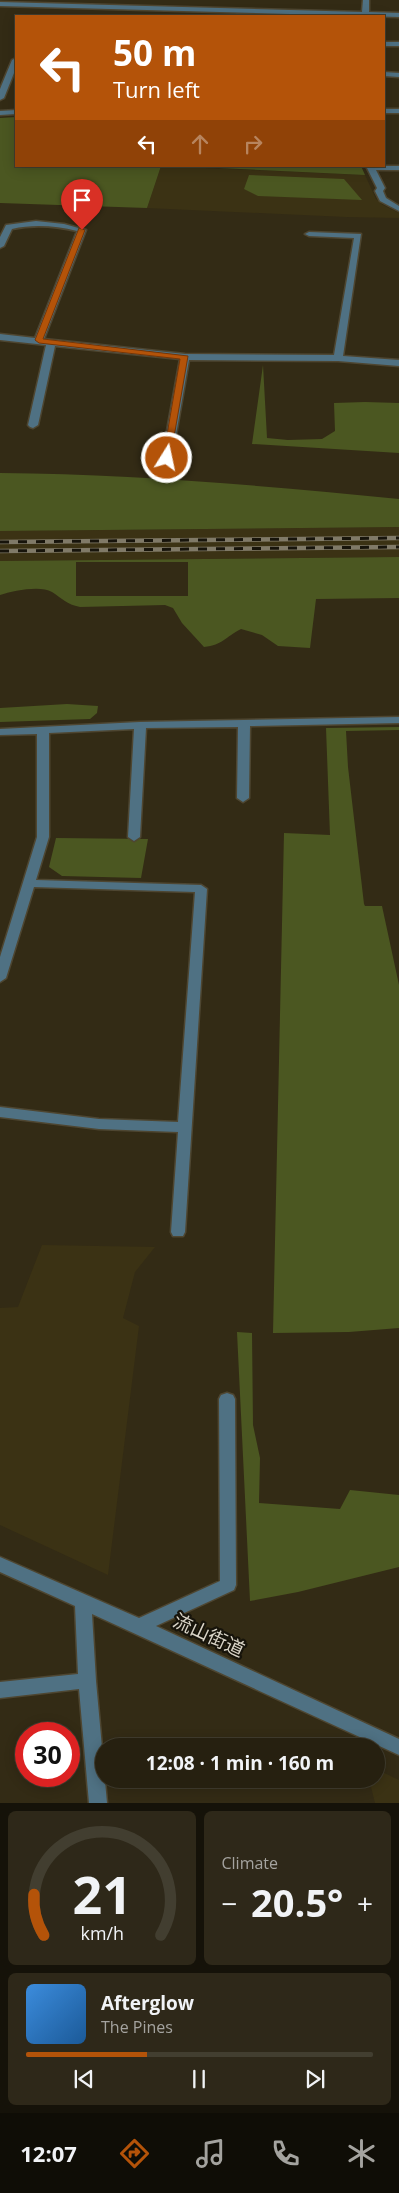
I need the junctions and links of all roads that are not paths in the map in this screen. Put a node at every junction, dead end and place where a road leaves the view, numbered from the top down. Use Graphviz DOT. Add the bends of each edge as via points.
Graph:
graph roads {
  1 [pos="150,0"];
  2 [pos="366,0"];
  3 [pos="0,4"];
  4 [pos="39,5"];
  5 [pos="147,8"];
  6 [pos="254,11"];
  7 [pos="144,15"];
  8 [pos="365,15"];
  9 [pos="399,15"];
  10 [pos="385,44"];
  11 [pos="399,44"];
  12 [pos="15,62"];
  13 [pos="385,74"];
  14 [pos="399,75"];
  15 [pos="0,98"];
  16 [pos="385,111"];
  17 [pos="399,111"];
  18 [pos="15,112"];
  19 [pos="0,113"];
  20 [pos="370,167"];
  21 [pos="399,168"];
  22 [pos="399,209"];
  23 [pos="309,234"];
  24 [pos="0,246"];
  25 [pos="0,337"];
  26 [pos="39,340"];
  27 [pos="51,342"];
  28 [pos="185,357"];
  29 [pos="338,358"];
  30 [pos="399,363"];
  31 [pos="33,424"];
  32 [pos="167,458"];
  33 [pos="399,720"];
  34 [pos="244,723"];
  35 [pos="140,725"];
  36 [pos="43,729"];
  37 [pos="0,732"];
  38 [pos="243,798"];
  39 [pos="134,837"];
  40 [pos="29,882"];
  41 [pos="0,978"];
  42 [pos="0,1112"];
  43 [pos="183,1127"];
  44 [pos="178,1232"];
  45 [pos="227,1399"];
  46 [pos="0,1564"];
  47 [pos="83,1602"];
  48 [pos="139,1626"];
  49 [pos="87,1681"];
  50 [pos="0,1690"];
  51 [pos="399,1747"];
  52 [pos="98,1803"];
  1 -- 5 [label="street"];
  2 -- 8 [label="street"];
  3 -- 4 [label="street"];
  4 -- 5 [label="street"];
  5 -- 6 [label="street"];
  5 -- 7 [label="street"];
  6 -- 8 [label="street"];
  8 -- 9 [label="street"];
  10 -- 11 [label="street"];
  12 -- 15 [label="street"];
  13 -- 14 [label="street"];
  16 -- 17 [label="street"];
  18 -- 19 [label="street"];
  20 -- 21 [label="street"];
  20 -- 22 [label="street" via="383,199"];
  23 -- 29 [label="street" via="358,236"];
  24 -- 26 [label="street" via="9,227 18,224 69,226 82,230"];
  25 -- 26 [label="street"];
  26 -- 27 [label="street"];
  27 -- 28 [label="street"];
  27 -- 31 [label="street"];
  28 -- 29 [label="street"];
  28 -- 32 [label="street"];
  29 -- 30 [label="street"];
  33 -- 34 [label="street"];
  34 -- 35 [label="street"];
  34 -- 38 [label="street"];
  35 -- 36 [label="street"];
  35 -- 39 [label="street"];
  36 -- 37 [label="street"];
  36 -- 40 [label="street" via="43,837"];
  40 -- 41 [label="street"];
  40 -- 43 [label="street" via="200,889"];
  42 -- 43 [label="street" via="99,1124"];
  43 -- 44 [label="street"];
  45 -- 48 [label="street" via="228,1586"];
  46 -- 47 [label="street, 流山街道"];
  47 -- 48 [label="street, 流山街道"];
  47 -- 49 [label="street"];
  48 -- 51 [label="street, 流山街道"];
  49 -- 50 [label="street"];
  49 -- 52 [label="street"];
}
